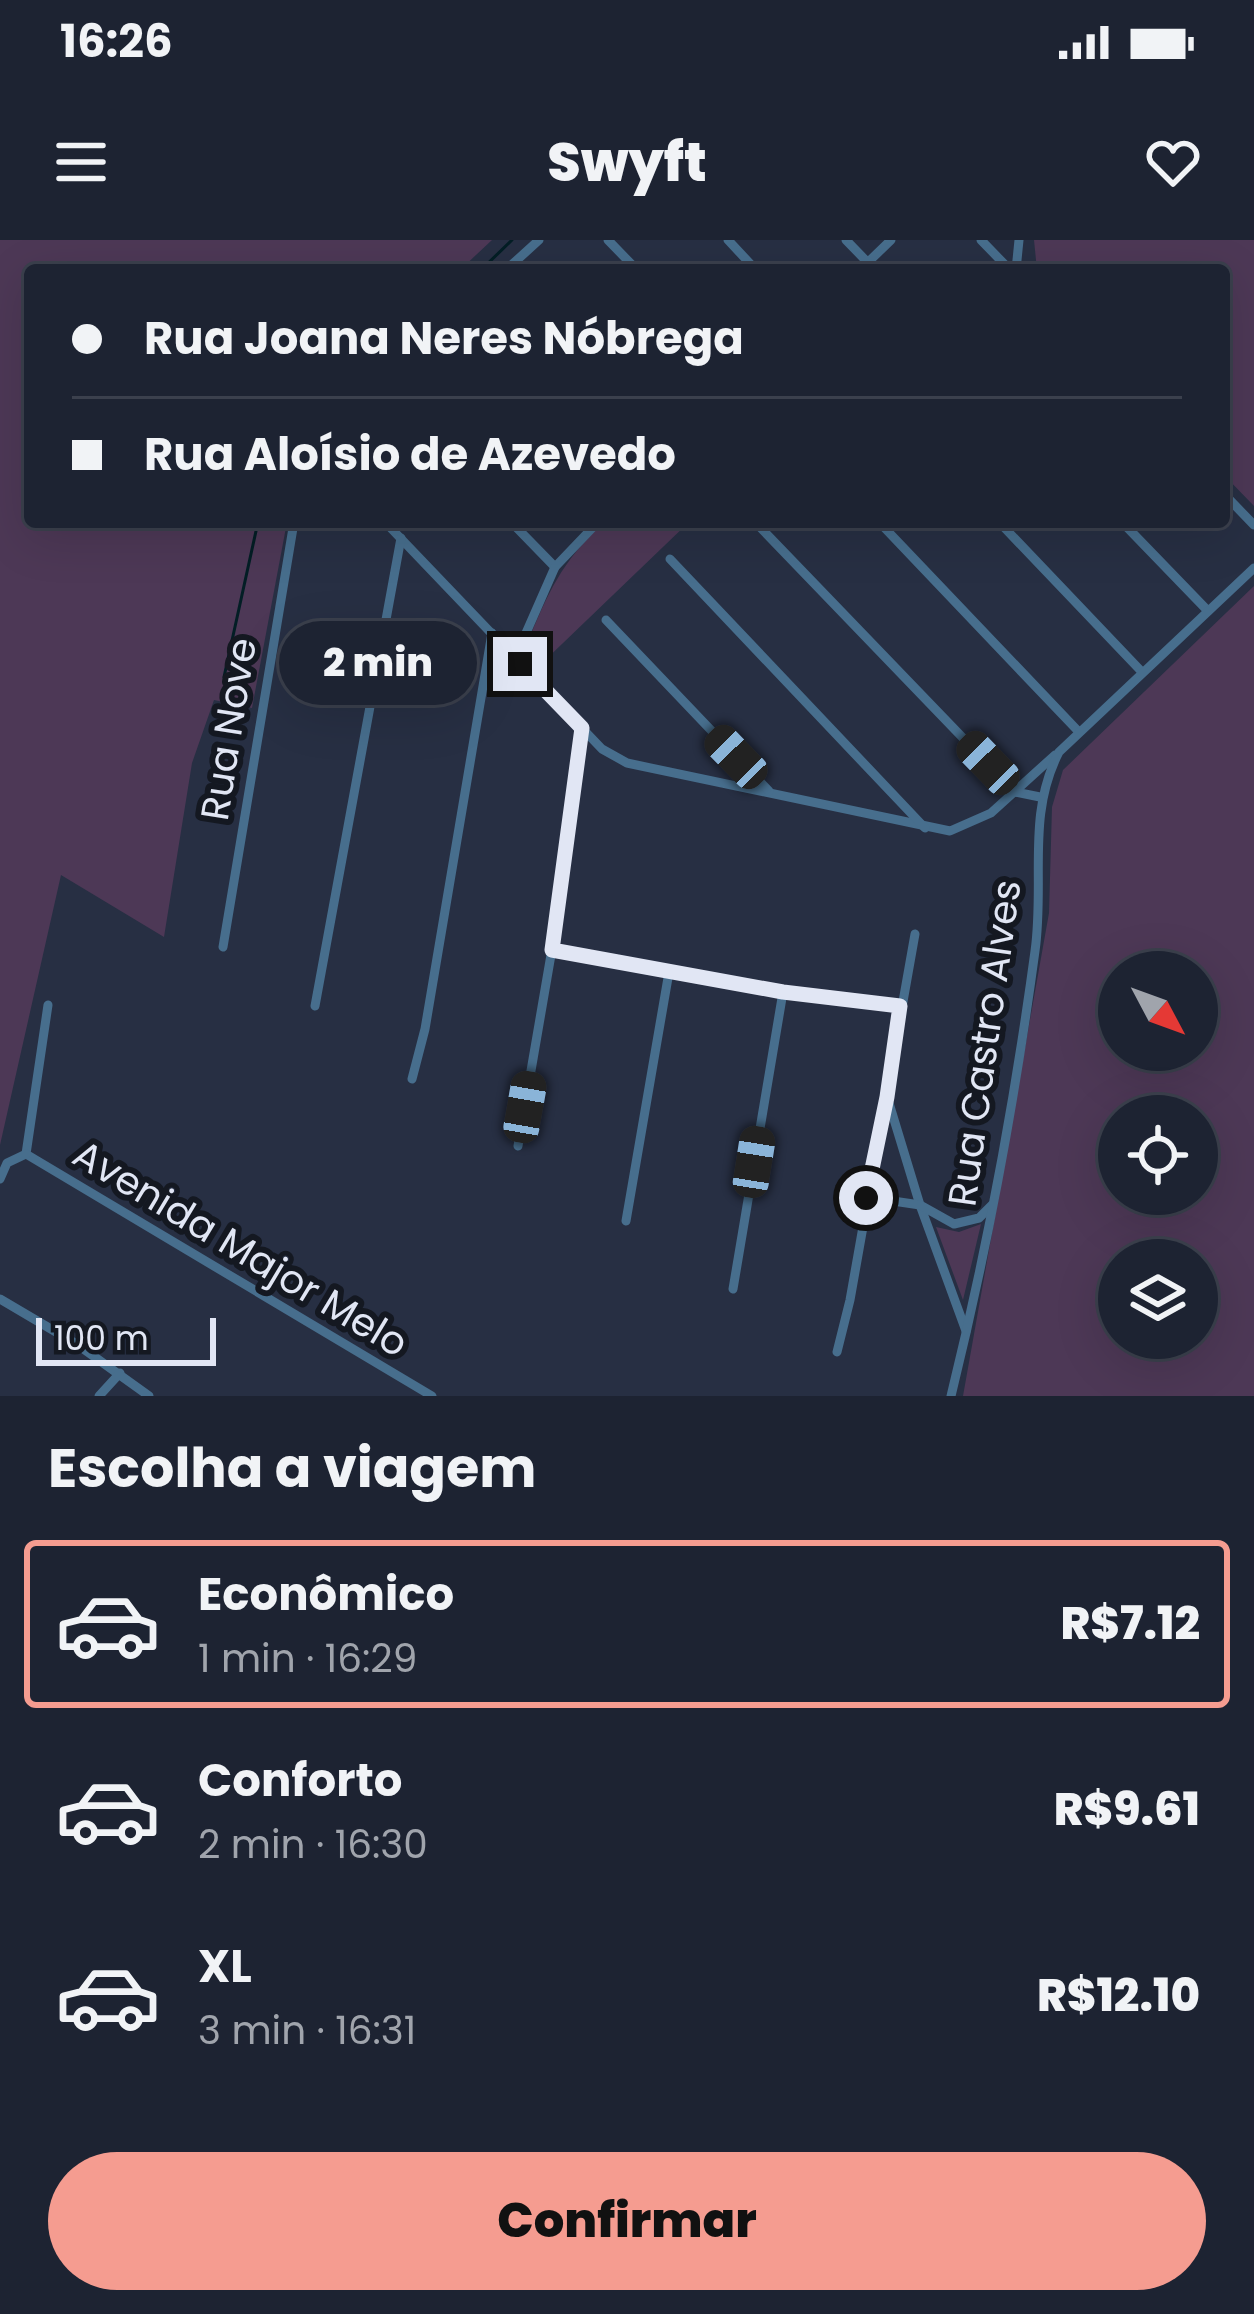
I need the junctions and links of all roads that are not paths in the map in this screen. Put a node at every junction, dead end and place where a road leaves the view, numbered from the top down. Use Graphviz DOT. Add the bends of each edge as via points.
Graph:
graph roads {
  1 [pos="539,240"];
  2 [pos="608,240"];
  3 [pos="728,240"];
  4 [pos="846,240"];
  5 [pos="891,240"];
  6 [pos="981,240"];
  7 [pos="515,264"];
  8 [pos="631,264"];
  9 [pos="750,264"];
  10 [pos="865,264"];
  11 [pos="871,264"];
  12 [pos="1007,264"];
  13 [pos="1230,500"];
  14 [pos="1254,525"];
  15 [pos="293,528"];
  16 [pos="391,528"];
  17 [pos="517,528"];
  18 [pos="592,528"];
  19 [pos="761,528"];
  20 [pos="885,528"];
  21 [pos="1005,528"];
  22 [pos="1128,528"];
  23 [pos="400,538"];
  24 [pos="670,559"];
  25 [pos="555,567"];
  26 [pos="1254,568"];
  27 [pos="1208,610"];
  28 [pos="606,620"];
  29 [pos="492,634"];
  30 [pos="515,658"];
  31 [pos="1142,672"];
  32 [pos="582,728"];
  33 [pos="1079,732"];
  34 [pos="1059,752"];
  35 [pos="770,791"];
  36 [pos="1016,792"];
  37 [pos="1040,797"];
  38 [pos="925,828"];
  39 [pos="915,934"];
  40 [pos="223,947"];
  41 [pos="552,950"];
  42 [pos="670,972"];
  43 [pos="783,992"];
  44 [pos="48,1005"];
  45 [pos="315,1006"];
  46 [pos="900,1006"];
  47 [pos="412,1079"];
  48 [pos="887,1097"];
  49 [pos="518,1146"];
  50 [pos="26,1154"];
  51 [pos="0,1179"];
  52 [pos="866,1198"];
  53 [pos="920,1205"];
  54 [pos="992,1205"];
  55 [pos="626,1221"];
  56 [pos="734,1288"];
  57 [pos="0,1299"];
  58 [pos="966,1331"];
  59 [pos="837,1352"];
  60 [pos="120,1373"];
  61 [pos="99,1396"];
  62 [pos="149,1396"];
  63 [pos="432,1396"];
  64 [pos="951,1396"];
  1 -- 7 [label="street"];
  2 -- 8 [label="street"];
  3 -- 9 [label="street"];
  4 -- 10 [label="street"];
  5 -- 11 [label="street"];
  6 -- 12 [label="street"];
  13 -- 14 [label="street"];
  15 -- 40 [label="street, Rua Nove"];
  16 -- 23 [label="street"];
  17 -- 25 [label="street"];
  18 -- 25 [label="street"];
  19 -- 36 [label="street"];
  20 -- 33 [label="street"];
  21 -- 31 [label="street"];
  22 -- 27 [label="street"];
  23 -- 29 [label="street"];
  23 -- 45 [label="street"];
  24 -- 38 [label="street"];
  25 -- 30 [label="street"];
  26 -- 27 [label="street, Rua Castro Alves"];
  27 -- 31 [label="street, Rua Castro Alves"];
  28 -- 35 [label="street"];
  29 -- 30 [label="street"];
  29 -- 47 [label="street"];
  30 -- 32 [label="street"];
  31 -- 33 [label="street, Rua Castro Alves"];
  32 -- 35 [label="street" via="627,763"];
  32 -- 41 [label="street"];
  33 -- 34 [label="street, Rua Castro Alves"];
  34 -- 36 [label="street"];
  34 -- 37 [label="street, Rua Castro Alves"];
  35 -- 38 [label="street"];
  36 -- 37 [label="street"];
  36 -- 38 [label="street" via="962,828"];
  37 -- 54 [label="street, Rua Castro Alves" via="1037,934"];
  39 -- 46 [label="street"];
  41 -- 42 [label="street"];
  41 -- 49 [label="street"];
  42 -- 43 [label="street"];
  42 -- 55 [label="street"];
  43 -- 46 [label="street"];
  43 -- 56 [label="street"];
  44 -- 50 [label="street, Avenida Major Melo"];
  46 -- 48 [label="street"];
  48 -- 52 [label="street"];
  48 -- 53 [label="street"];
  50 -- 51 [label="street" via="7,1162"];
  50 -- 63 [label="street, Avenida Major Melo"];
  52 -- 53 [label="street"];
  52 -- 59 [label="street"];
  53 -- 54 [label="street" via="954,1224"];
  53 -- 58 [label="street"];
  54 -- 58 [label="street, Rua Castro Alves"];
  57 -- 60 [label="street"];
  58 -- 64 [label="street, Rua Castro Alves"];
  60 -- 61 [label="street"];
  60 -- 62 [label="street"];
}
